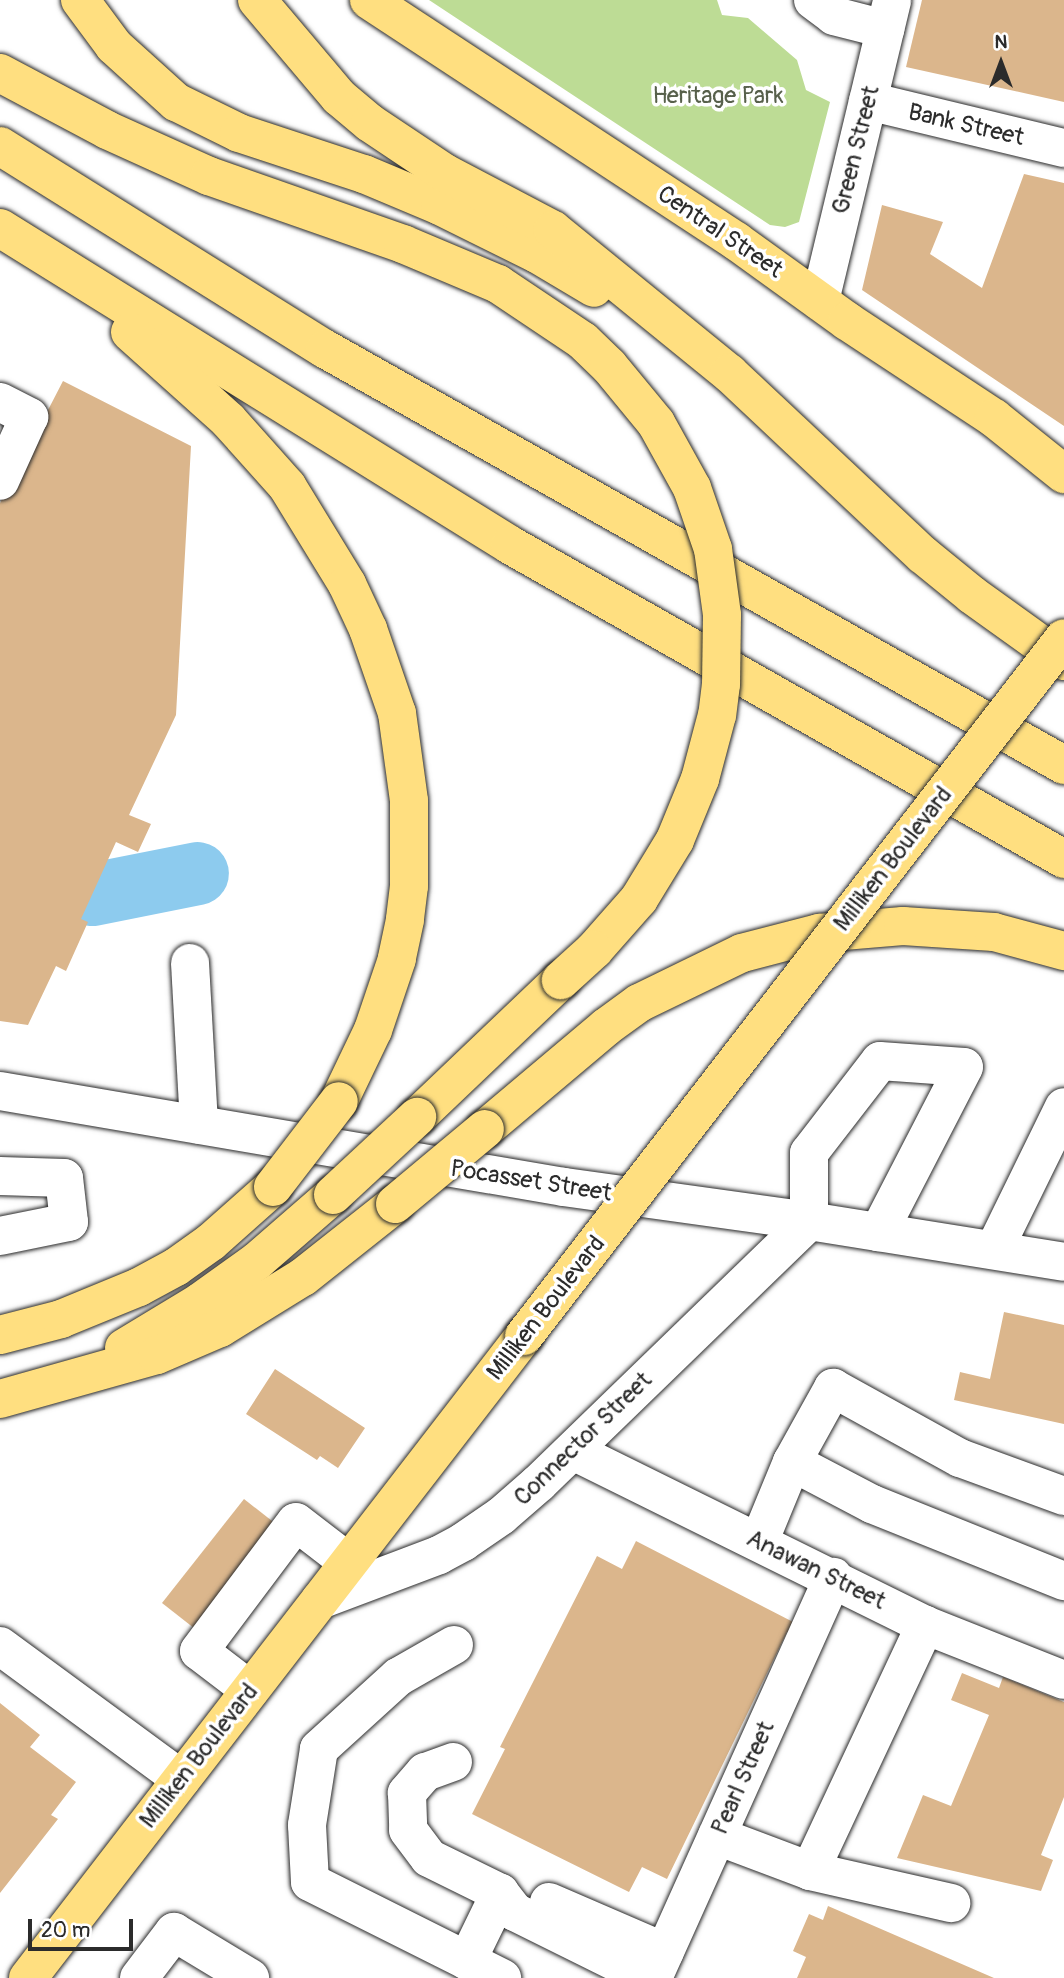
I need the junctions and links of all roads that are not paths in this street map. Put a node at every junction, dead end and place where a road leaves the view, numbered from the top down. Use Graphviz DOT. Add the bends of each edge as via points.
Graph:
graph roads {
  1 [pos="80,0"];
  2 [pos="257,0"];
  3 [pos="369,0"];
  4 [pos="813,0"];
  5 [pos="889,15"];
  6 [pos="0,74"];
  7 [pos="868,101"];
  8 [pos="0,146"];
  9 [pos="1064,148"];
  10 [pos="0,228"];
  11 [pos="54,262"];
  12 [pos="820,301"];
  13 [pos="687,342"];
  14 [pos="0,402"];
  15 [pos="1064,474"];
  16 [pos="0,481"];
  17 [pos="1064,638"];
  18 [pos="1064,662"];
  19 [pos="1064,765"];
  20 [pos="1064,859"];
  21 [pos="1064,951"];
  22 [pos="190,964"];
  23 [pos="0,1091"];
  24 [pos="1064,1107"];
  25 [pos="199,1125"];
  26 [pos="0,1176"];
  27 [pos="808,1220"];
  28 [pos="879,1232"];
  29 [pos="0,1236"];
  30 [pos="994,1250"];
  31 [pos="1064,1262"];
  32 [pos="0,1335"];
  33 [pos="57,1384"];
  34 [pos="0,1399"];
  35 [pos="573,1451"];
  36 [pos="792,1462"];
  37 [pos="1064,1496"];
  38 [pos="759,1542"];
  39 [pos="348,1562"];
  40 [pos="833,1577"];
  41 [pos="1064,1581"];
  42 [pos="320,1600"];
  43 [pos="925,1625"];
  44 [pos="454,1645"];
  45 [pos="0,1646"];
  46 [pos="1064,1680"];
  47 [pos="250,1690"];
  48 [pos="453,1762"];
  49 [pos="181,1779"];
  50 [pos="717,1836"];
  51 [pos="810,1871"];
  52 [pos="499,1893"];
  53 [pos="951,1903"];
  54 [pos="467,1961"];
  55 [pos="655,1969"];
  56 [pos="28,1978"];
  57 [pos="139,1978"];
  58 [pos="250,1978"];
  59 [pos="502,1978"];
  1 -- 13 [label="main road" via="114,46 176,102 204,118 440,206 537,254"];
  2 -- 13 [label="main road" via="330,88 370,124 445,173 553,230"];
  3 -- 12 [label="main road, Central Street"];
  4 -- 5 [label="street" via="834,16"];
  5 -- 7 [label="street, Green Street"];
  6 -- 33 [label="main road, bridge" via="107,131 209,176 403,244 498,284 554,318 609,366 656,423 692,488 713,549 722,615 722,684 701,779 675,840 632,908 417,1117 257,1261 200,1302"];
  7 -- 9 [label="street, Bank Street"];
  7 -- 12 [label="street, Green Street"];
  8 -- 19 [label="main road" via="325,349"];
  10 -- 11 [label="main road"];
  11 -- 20 [label="main road" via="510,545"];
  11 -- 32 [label="main road, bridge" via="228,420 287,486 347,584 397,713 410,833 409,886 397,959 373,1030 339,1101 273,1187 211,1242 151,1280 92,1308"];
  12 -- 15 [label="main road, Central Street" via="994,418"];
  13 -- 18 [label="main road" via="729,373 923,555"];
  14 -- 16 [label="street" via="29,417"];
  17 -- 39 [label="main road, Milliken Boulevard, bridge"];
  21 -- 33 [label="main road, bridge" via="994,932 861,928 774,943 708,968 639,1003 606,1027 303,1277 220,1328 157,1356"];
  22 -- 25 [label="street"];
  23 -- 25 [label="street, Pocasset Street"];
  24 -- 30 [label="street"];
  25 -- 27 [label="street, Pocasset Street" via="564,1187"];
  26 -- 29 [label="street" via="64,1178 69,1222"];
  27 -- 28 [label="street, Pocasset Street"];
  27 -- 28 [label="street" via="809,1153 880,1061 964,1068"];
  27 -- 35 [label="street, Connector Street"];
  28 -- 30 [label="street, Pocasset Street"];
  30 -- 31 [label="street, Pocasset Street"];
  33 -- 34 [label="main road"];
  35 -- 38 [label="street, Anawan Street"];
  35 -- 42 [label="street, Connector Street" via="520,1501 463,1542"];
  36 -- 37 [label="street" via="833,1388 961,1458"];
  36 -- 38 [label="street"];
  36 -- 41 [label="street" via="873,1504"];
  38 -- 40 [label="street, Anawan Street"];
  39 -- 42 [label="main road, Milliken Boulevard"];
  39 -- 47 [label="street" via="296,1522 199,1651"];
  40 -- 43 [label="street, Anawan Street"];
  40 -- 50 [label="street, Pearl Street"];
  42 -- 47 [label="main road, Milliken Boulevard"];
  43 -- 46 [label="street, Anawan Street"];
  43 -- 51 [label="street"];
  44 -- 54 [label="street" via="398,1677 319,1749 307,1825 310,1882"];
  45 -- 49 [label="street"];
  47 -- 49 [label="main road, Milliken Boulevard"];
  48 -- 52 [label="street" via="425,1772 407,1793 408,1830 429,1858"];
  49 -- 56 [label="main road, Milliken Boulevard"];
  50 -- 51 [label="street"];
  50 -- 55 [label="street, Pearl Street"];
  51 -- 53 [label="street"];
  52 -- 54 [label="street"];
  52 -- 55 [label="street" via="526,1892"];
  54 -- 59 [label="street"];
  57 -- 58 [label="street" via="174,1932"];
}
